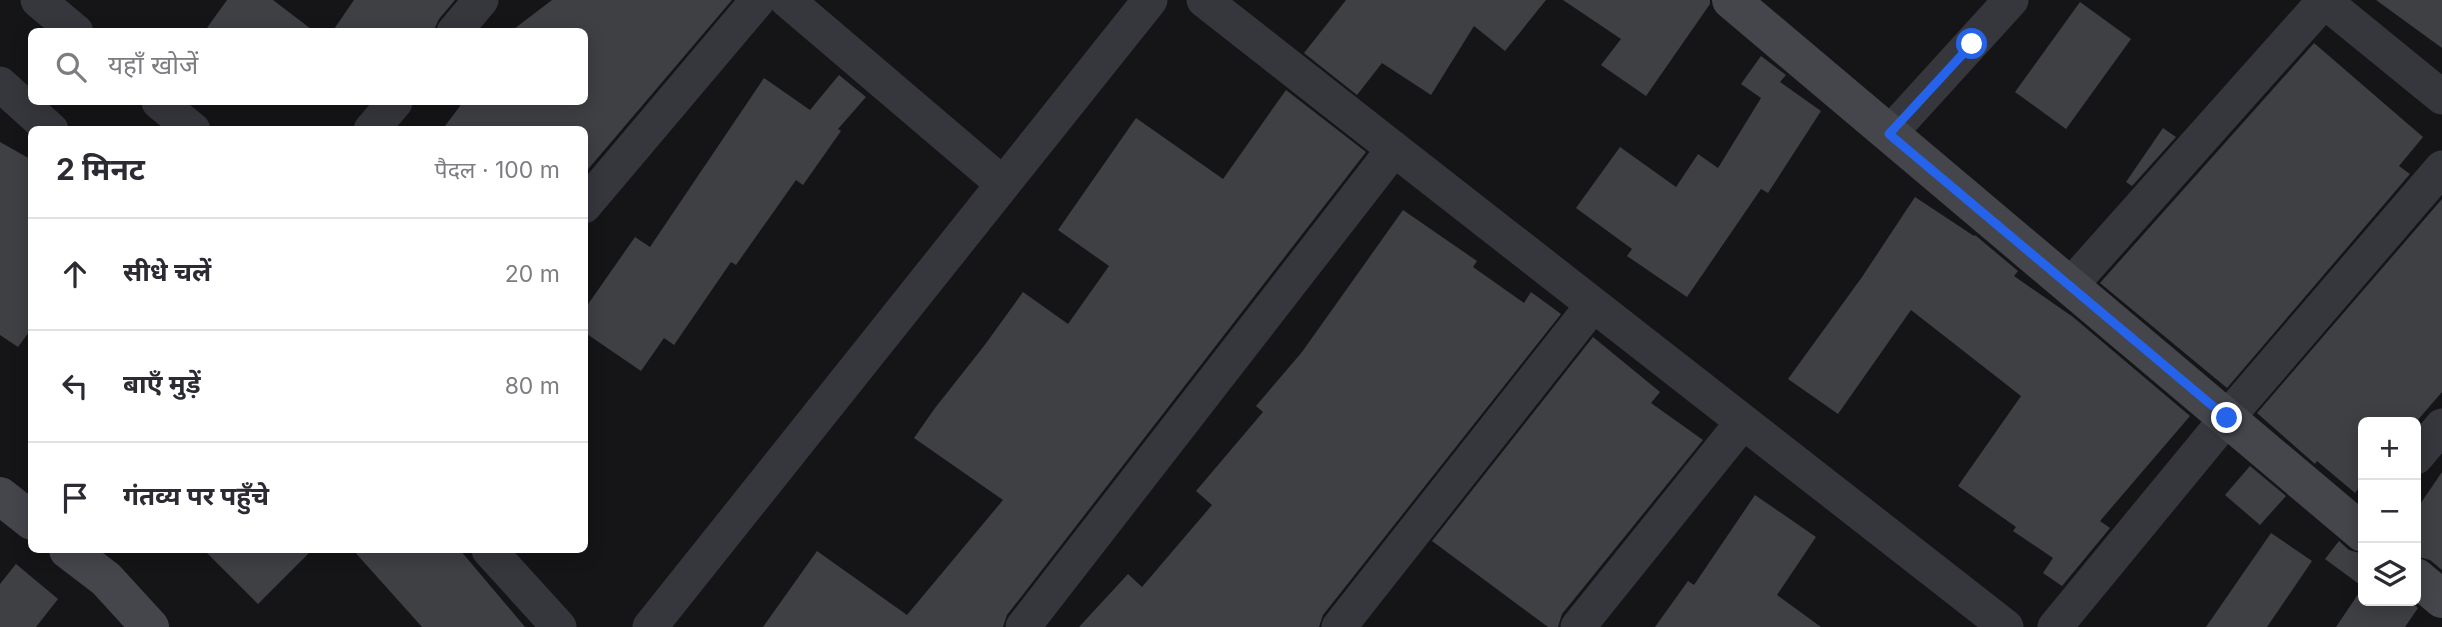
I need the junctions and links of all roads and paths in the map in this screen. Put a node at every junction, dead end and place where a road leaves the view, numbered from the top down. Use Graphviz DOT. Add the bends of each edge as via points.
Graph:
graph roads {
  1 [pos="38,0"];
  2 [pos="481,0"];
  3 [pos="758,0"];
  4 [pos="787,0"];
  5 [pos="1150,0"];
  6 [pos="1204,0"];
  7 [pos="1731,0"];
  8 [pos="2011,0"];
  9 [pos="2324,0"];
  10 [pos="71,28"];
  11 [pos="457,28"];
  12 [pos="0,84"];
  13 [pos="2442,97"];
  14 [pos="163,105"];
  15 [pos="392,105"];
  16 [pos="47,126"];
  17 [pos="188,126"];
  18 [pos="374,126"];
  19 [pos="1889,134"];
  20 [pos="1394,149"];
  21 [pos="2442,168"];
  22 [pos="1003,184"];
  23 [pos="588,201"];
  24 [pos="2070,286"];
  25 [pos="1593,304"];
  26 [pos="2227,418"];
  27 [pos="1743,422"];
  28 [pos="2442,426"];
  29 [pos="2421,451"];
  30 [pos="0,496"];
  31 [pos="28,518"];
  32 [pos="2358,525"];
  33 [pos="72,553"];
  34 [pos="492,553"];
  35 [pos="2421,581"];
  36 [pos="2442,599"];
  37 [pos="150,627"];
  38 [pos="559,627"];
  39 [pos="650,627"];
  40 [pos="1023,627"];
  41 [pos="1339,627"];
  42 [pos="1578,627"];
  43 [pos="2006,627"];
  44 [pos="2055,627"];
  1 -- 10 [label="street"];
  2 -- 11 [label="street"];
  3 -- 23 [label="street"];
  4 -- 22 [label="street"];
  5 -- 22 [label="street"];
  6 -- 20 [label="street"];
  7 -- 19 [label="street"];
  8 -- 19 [label="street"];
  9 -- 13 [label="street"];
  9 -- 24 [label="street"];
  12 -- 16 [label="street"];
  14 -- 17 [label="street"];
  15 -- 18 [label="street"];
  19 -- 24 [label="street"];
  20 -- 25 [label="street"];
  20 -- 40 [label="street"];
  21 -- 26 [label="street"];
  22 -- 39 [label="street"];
  24 -- 26 [label="street"];
  25 -- 27 [label="street"];
  25 -- 41 [label="street"];
  26 -- 32 [label="street"];
  26 -- 44 [label="street"];
  27 -- 42 [label="street"];
  27 -- 43 [label="street"];
  28 -- 29 [label="street"];
  30 -- 31 [label="street"];
  33 -- 37 [label="street" via="106,579"];
  34 -- 38 [label="street"];
  35 -- 36 [label="street"];
}
